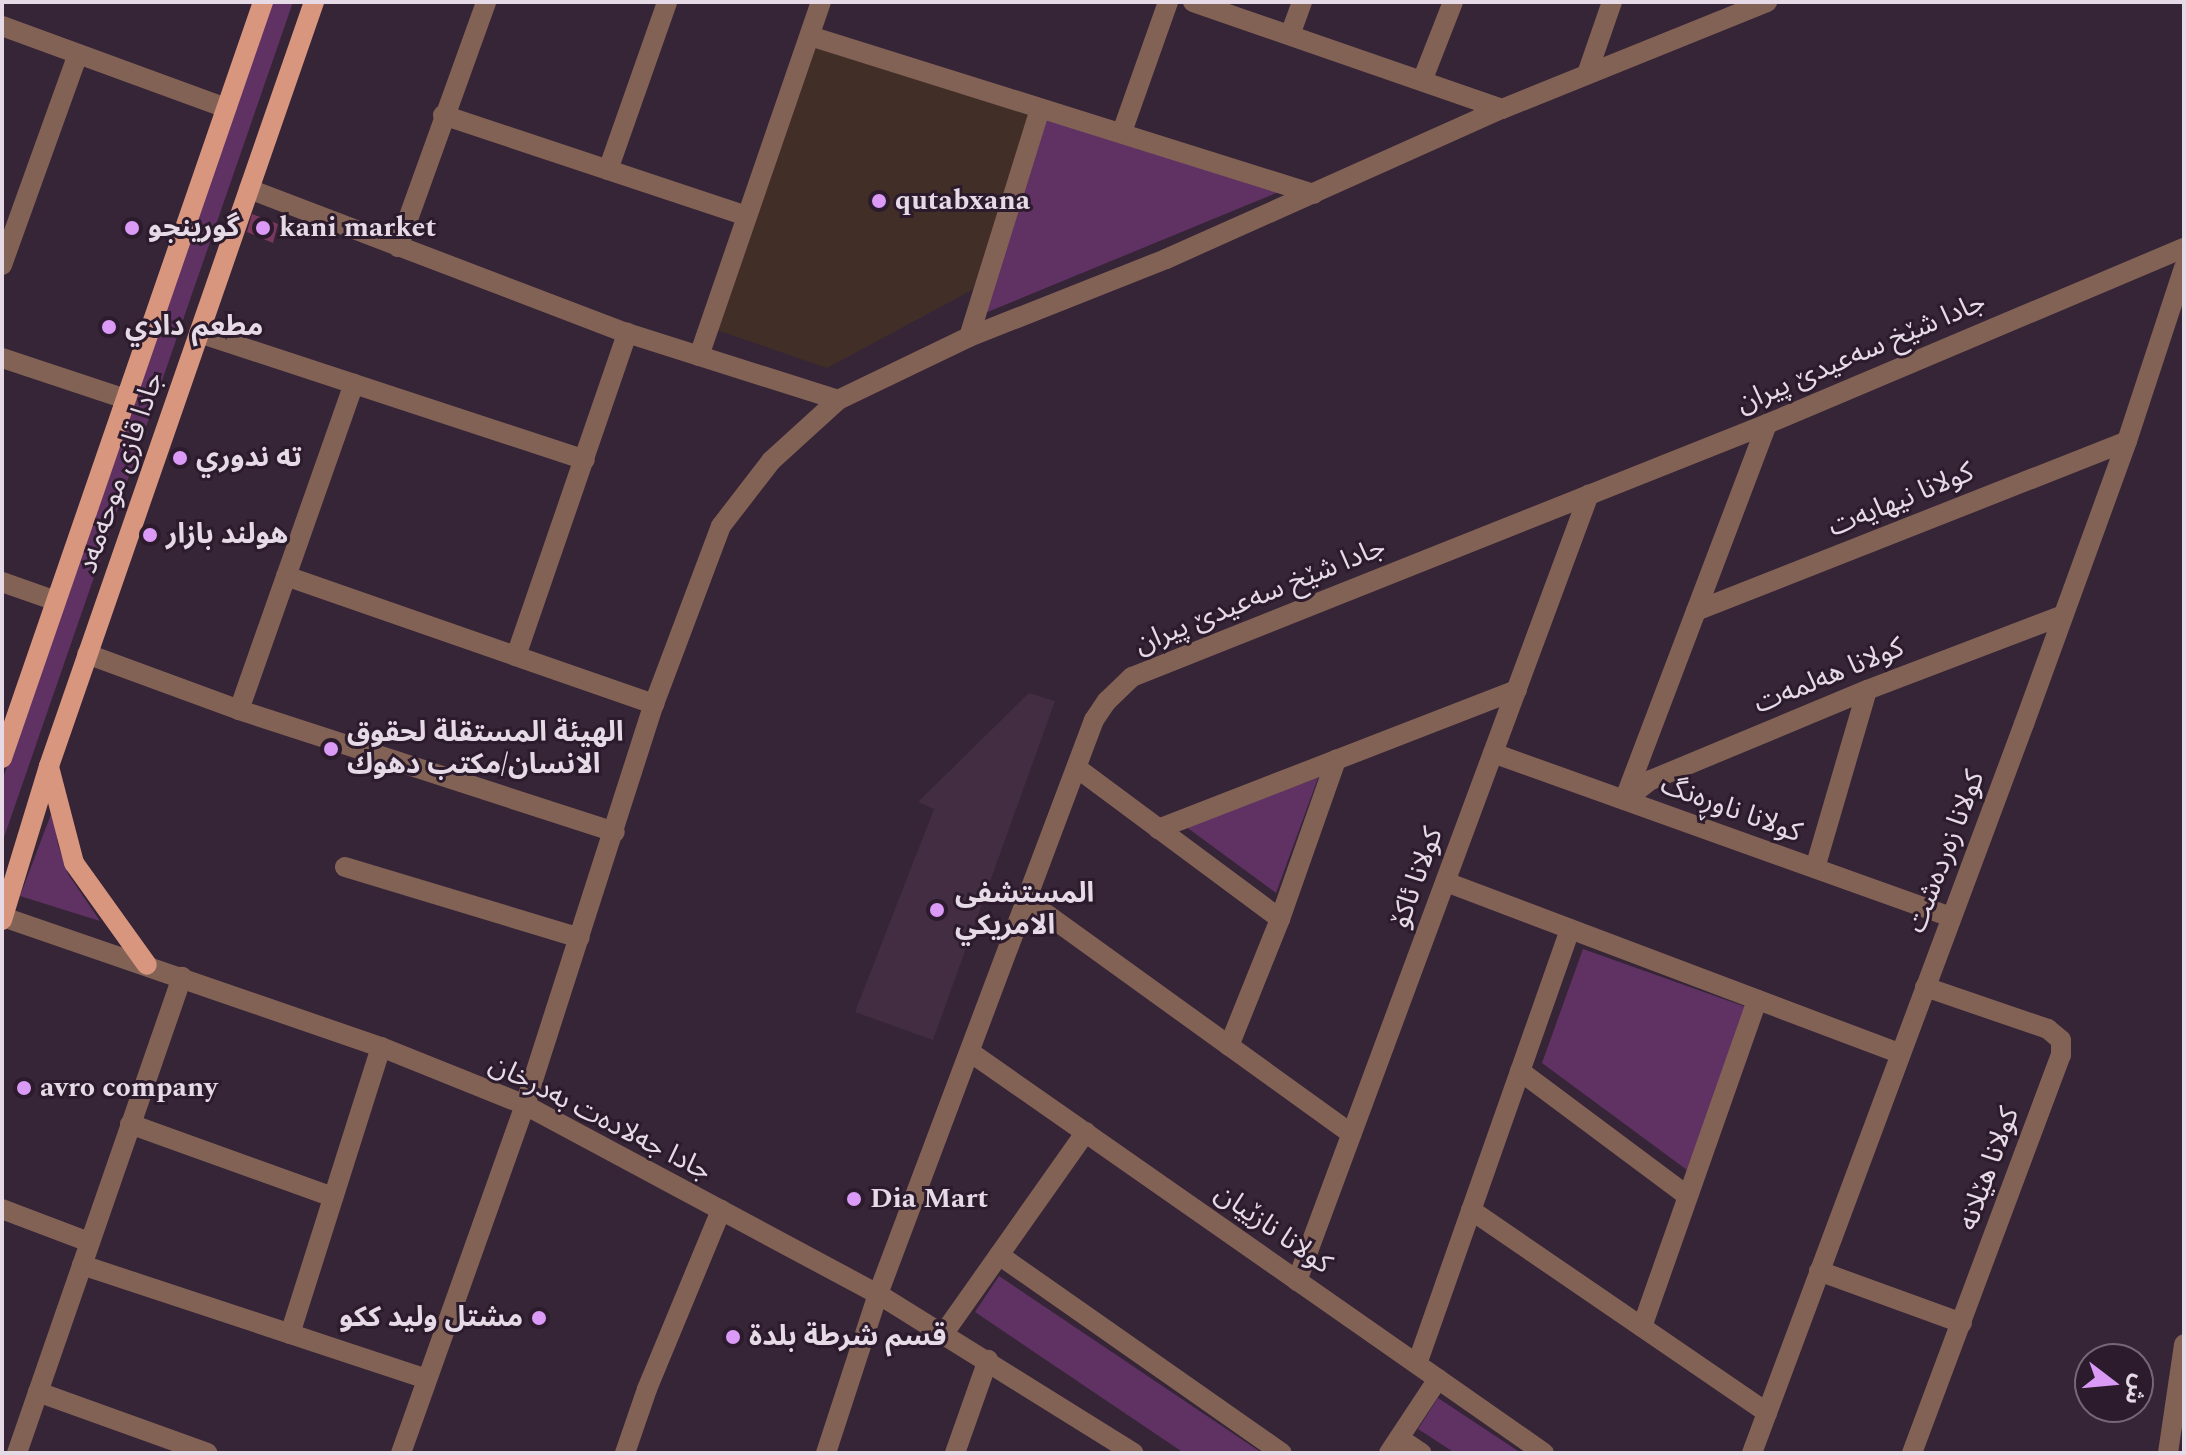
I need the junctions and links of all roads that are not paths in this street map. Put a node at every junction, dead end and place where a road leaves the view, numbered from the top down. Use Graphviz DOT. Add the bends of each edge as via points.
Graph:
graph roads {
  1 [pos="263,2"];
  2 [pos="314,2"];
  3 [pos="486,2"];
  4 [pos="667,2"];
  5 [pos="821,2"];
  6 [pos="1168,2"];
  7 [pos="1193,2"];
  8 [pos="1302,2"];
  9 [pos="1453,2"];
  10 [pos="1612,2"];
  11 [pos="1767,2"];
  12 [pos="2,26"];
  13 [pos="1290,35"];
  14 [pos="810,36"];
  15 [pos="78,54"];
  16 [pos="1587,74"];
  17 [pos="1422,81"];
  18 [pos="226,108"];
  19 [pos="1040,109"];
  20 [pos="1502,109"];
  21 [pos="443,115"];
  22 [pos="1122,132"];
  23 [pos="608,170"];
  24 [pos="249,189"];
  25 [pos="1314,194"];
  26 [pos="10,214"];
  27 [pos="747,216"];
  28 [pos="398,247"];
  29 [pos="2184,248"];
  30 [pos="2,265"];
  31 [pos="2184,268"];
  32 [pos="199,333"];
  33 [pos="627,333"];
  34 [pos="969,337"];
  35 [pos="699,356"];
  36 [pos="2,358"];
  37 [pos="354,384"];
  38 [pos="126,399"];
  39 [pos="838,400"];
  40 [pos="1767,424"];
  41 [pos="2127,441"];
  42 [pos="585,460"];
  43 [pos="1589,494"];
  44 [pos="286,576"];
  45 [pos="2,582"];
  46 [pos="56,601"];
  47 [pos="1696,611"];
  48 [pos="2061,616"];
  49 [pos="87,654"];
  50 [pos="516,656"];
  51 [pos="1517,690"];
  52 [pos="1867,690"];
  53 [pos="654,704"];
  54 [pos="239,710"];
  55 [pos="1493,753"];
  56 [pos="3,754"];
  57 [pos="1336,760"];
  58 [pos="49,766"];
  59 [pos="1077,768"];
  60 [pos="1625,800"];
  61 [pos="1158,829"];
  62 [pos="615,832"];
  63 [pos="345,867"];
  64 [pos="1815,868"];
  65 [pos="1446,882"];
  66 [pos="1027,900"];
  67 [pos="2,917"];
  68 [pos="1951,917"];
  69 [pos="1280,919"];
  70 [pos="1570,929"];
  71 [pos="580,938"];
  72 [pos="147,965"];
  73 [pos="182,977"];
  74 [pos="1925,987"];
  75 [pos="1757,1000"];
  76 [pos="1229,1046"];
  77 [pos="381,1047"];
  78 [pos="970,1052"];
  79 [pos="1900,1054"];
  80 [pos="1520,1071"];
  81 [pos="525,1105"];
  82 [pos="130,1124"];
  83 [pos="1086,1132"];
  84 [pos="1352,1134"];
  85 [pos="1688,1196"];
  86 [pos="333,1197"];
  87 [pos="2,1209"];
  88 [pos="721,1210"];
  89 [pos="1471,1210"];
  90 [pos="89,1242"];
  91 [pos="999,1255"];
  92 [pos="82,1265"];
  93 [pos="1819,1271"];
  94 [pos="1297,1281"];
  95 [pos="878,1294"];
  96 [pos="1962,1323"];
  97 [pos="1642,1327"];
  98 [pos="944,1333"];
  99 [pos="290,1334"];
  100 [pos="2184,1344"];
  101 [pos="988,1360"];
  102 [pos="1417,1364"];
  103 [pos="427,1379"];
  104 [pos="1438,1379"];
  105 [pos="38,1392"];
  106 [pos="1767,1413"];
  107 [pos="1394,1446"];
  108 [pos="179,1448"];
  109 [pos="2174,1448"];
  110 [pos="17,1453"];
  111 [pos="207,1453"];
  112 [pos="401,1453"];
  113 [pos="625,1453"];
  114 [pos="826,1453"];
  115 [pos="955,1453"];
  116 [pos="1133,1453"];
  117 [pos="1282,1453"];
  118 [pos="1421,1453"];
  119 [pos="1544,1453"];
  120 [pos="1752,1453"];
  121 [pos="1912,1453"];
  1 -- 18 [label="main road, جادا قازی موحەمەد"];
  2 -- 24 [label="main road, جادا قازی موحەمەد"];
  3 -- 21 [label="street"];
  4 -- 23 [label="street"];
  5 -- 14 [label="street"];
  6 -- 22 [label="street"];
  7 -- 13 [label="street"];
  8 -- 13 [label="street"];
  9 -- 17 [label="street"];
  10 -- 16 [label="street"];
  11 -- 16 [label="street"];
  12 -- 15 [label="street"];
  13 -- 17 [label="street"];
  14 -- 19 [label="street"];
  14 -- 27 [label="street"];
  15 -- 18 [label="street"];
  15 -- 26 [label="street"];
  16 -- 20 [label="street"];
  17 -- 20 [label="street"];
  18 -- 38 [label="main road, جادا قازی موحەمەد"];
  19 -- 22 [label="street"];
  19 -- 34 [label="street"];
  20 -- 25 [label="street"];
  21 -- 23 [label="street"];
  21 -- 28 [label="street"];
  22 -- 25 [label="street"];
  23 -- 27 [label="street"];
  24 -- 28 [label="street"];
  24 -- 32 [label="main road, جادا قازی موحەمەد"];
  25 -- 34 [label="street"];
  26 -- 30 [label="street"];
  27 -- 35 [label="street"];
  28 -- 33 [label="street"];
  29 -- 40 [label="street, جادا شێخ سەعیدێ پیران"];
  31 -- 41 [label="street, کولانا زەردەشت"];
  32 -- 37 [label="street"];
  32 -- 49 [label="main road, جادا قازی موحەمەد"];
  33 -- 35 [label="street"];
  33 -- 42 [label="street"];
  34 -- 39 [label="street"];
  35 -- 39 [label="street"];
  36 -- 38 [label="street"];
  37 -- 42 [label="street"];
  37 -- 44 [label="street"];
  38 -- 46 [label="main road, جادا قازی موحەمەد"];
  39 -- 53 [label="street" via="771,461 721,526"];
  40 -- 43 [label="street, جادا شێخ سەعیدێ پیران"];
  40 -- 47 [label="street"];
  41 -- 47 [label="street, کولانا نیهایەت"];
  41 -- 48 [label="street, کولانا زەردەشت"];
  42 -- 50 [label="street"];
  43 -- 51 [label="street, کولانا ئاکۆ"];
  43 -- 59 [label="street, جادا شێخ سەعیدێ پیران" via="1132,677 1094,720"];
  44 -- 50 [label="street"];
  44 -- 54 [label="street"];
  45 -- 46 [label="street"];
  46 -- 56 [label="main road, جادا قازی موحەمەد"];
  47 -- 60 [label="street"];
  48 -- 52 [label="street, کولانا هەلمەت"];
  48 -- 68 [label="street, کولانا زەردەشت"];
  49 -- 54 [label="street"];
  49 -- 58 [label="main road, جادا قازی موحەمەد"];
  50 -- 53 [label="street"];
  51 -- 55 [label="street, کولانا ئاکۆ"];
  51 -- 57 [label="street"];
  52 -- 60 [label="street, کولانا هەلمەت" via="1651,780"];
  52 -- 64 [label="street"];
  53 -- 62 [label="street"];
  54 -- 62 [label="street"];
  55 -- 60 [label="street, کولانا ناوڕەنگ"];
  55 -- 65 [label="street, کولانا ئاکۆ"];
  57 -- 61 [label="street"];
  57 -- 69 [label="street"];
  58 -- 67 [label="main road, جادا قازی موحەمەد"];
  58 -- 72 [label="main road" via="74,863"];
  59 -- 61 [label="street"];
  59 -- 66 [label="street, جادا شێخ سەعیدێ پیران"];
  60 -- 64 [label="street, کولانا ناوڕەنگ"];
  61 -- 69 [label="street"];
  62 -- 71 [label="street"];
  63 -- 71 [label="street"];
  64 -- 68 [label="street, کولانا ناوڕەنگ"];
  65 -- 70 [label="street"];
  65 -- 84 [label="street, کولانا ئاکۆ"];
  66 -- 76 [label="street"];
  66 -- 78 [label="street, جادا شێخ سەعیدێ پیران"];
  67 -- 72 [label="street, جادا جەلادەت بەدرخان"];
  68 -- 74 [label="street, کولانا زەردەشت"];
  69 -- 76 [label="street"];
  70 -- 75 [label="street"];
  70 -- 80 [label="street"];
  71 -- 81 [label="street"];
  72 -- 73 [label="street, جادا جەلادەت بەدرخان"];
  73 -- 77 [label="street, جادا جەلادەت بەدرخان"];
  73 -- 82 [label="street"];
  74 -- 79 [label="street, کولانا زەردەشت"];
  74 -- 96 [label="street, کولانا هێلانە" via="2048,1029 2061,1040 2061,1055"];
  75 -- 79 [label="street"];
  75 -- 85 [label="street"];
  76 -- 84 [label="street"];
  77 -- 81 [label="street, جادا جەلادەت بەدرخان"];
  77 -- 86 [label="street"];
  78 -- 83 [label="street, کولانا نازێیان"];
  78 -- 95 [label="street, جادا شێخ سەعیدێ پیران"];
  79 -- 93 [label="street, کولانا زەردەشت"];
  80 -- 85 [label="street"];
  80 -- 89 [label="street"];
  81 -- 88 [label="street, جادا جەلادەت بەدرخان"];
  81 -- 103 [label="street"];
  82 -- 86 [label="street"];
  82 -- 90 [label="street"];
  83 -- 91 [label="street"];
  83 -- 94 [label="street, کولانا نازێیان"];
  84 -- 94 [label="street, کولانا ئاکۆ"];
  85 -- 97 [label="street"];
  86 -- 99 [label="street"];
  87 -- 90 [label="street"];
  88 -- 95 [label="street, جادا جەلادەت بەدرخان"];
  88 -- 113 [label="street"];
  89 -- 97 [label="street"];
  89 -- 102 [label="street"];
  90 -- 92 [label="street"];
  91 -- 98 [label="street"];
  91 -- 117 [label="street"];
  92 -- 99 [label="street"];
  92 -- 105 [label="street"];
  93 -- 96 [label="street"];
  93 -- 106 [label="street, کولانا زەردەشت"];
  94 -- 102 [label="street, کولانا نازێیان"];
  95 -- 98 [label="street, جادا جەلادەت بەدرخان"];
  95 -- 114 [label="street, جادا شێخ سەعیدێ پیران"];
  96 -- 121 [label="street, کولانا هێلانە"];
  97 -- 106 [label="street"];
  98 -- 101 [label="street, جادا جەلادەت بەدرخان"];
  99 -- 103 [label="street"];
  100 -- 109 [label="street"];
  101 -- 115 [label="street"];
  101 -- 116 [label="street, جادا جەلادەت بەدرخان"];
  102 -- 104 [label="street, کولانا نازێیان"];
  103 -- 112 [label="street"];
  104 -- 107 [label="street"];
  104 -- 119 [label="street, کولانا نازێیان"];
  105 -- 108 [label="street"];
  105 -- 110 [label="street"];
  106 -- 120 [label="street, کولانا زەردەشت"];
  107 -- 118 [label="street"];
  108 -- 111 [label="street"];
}
